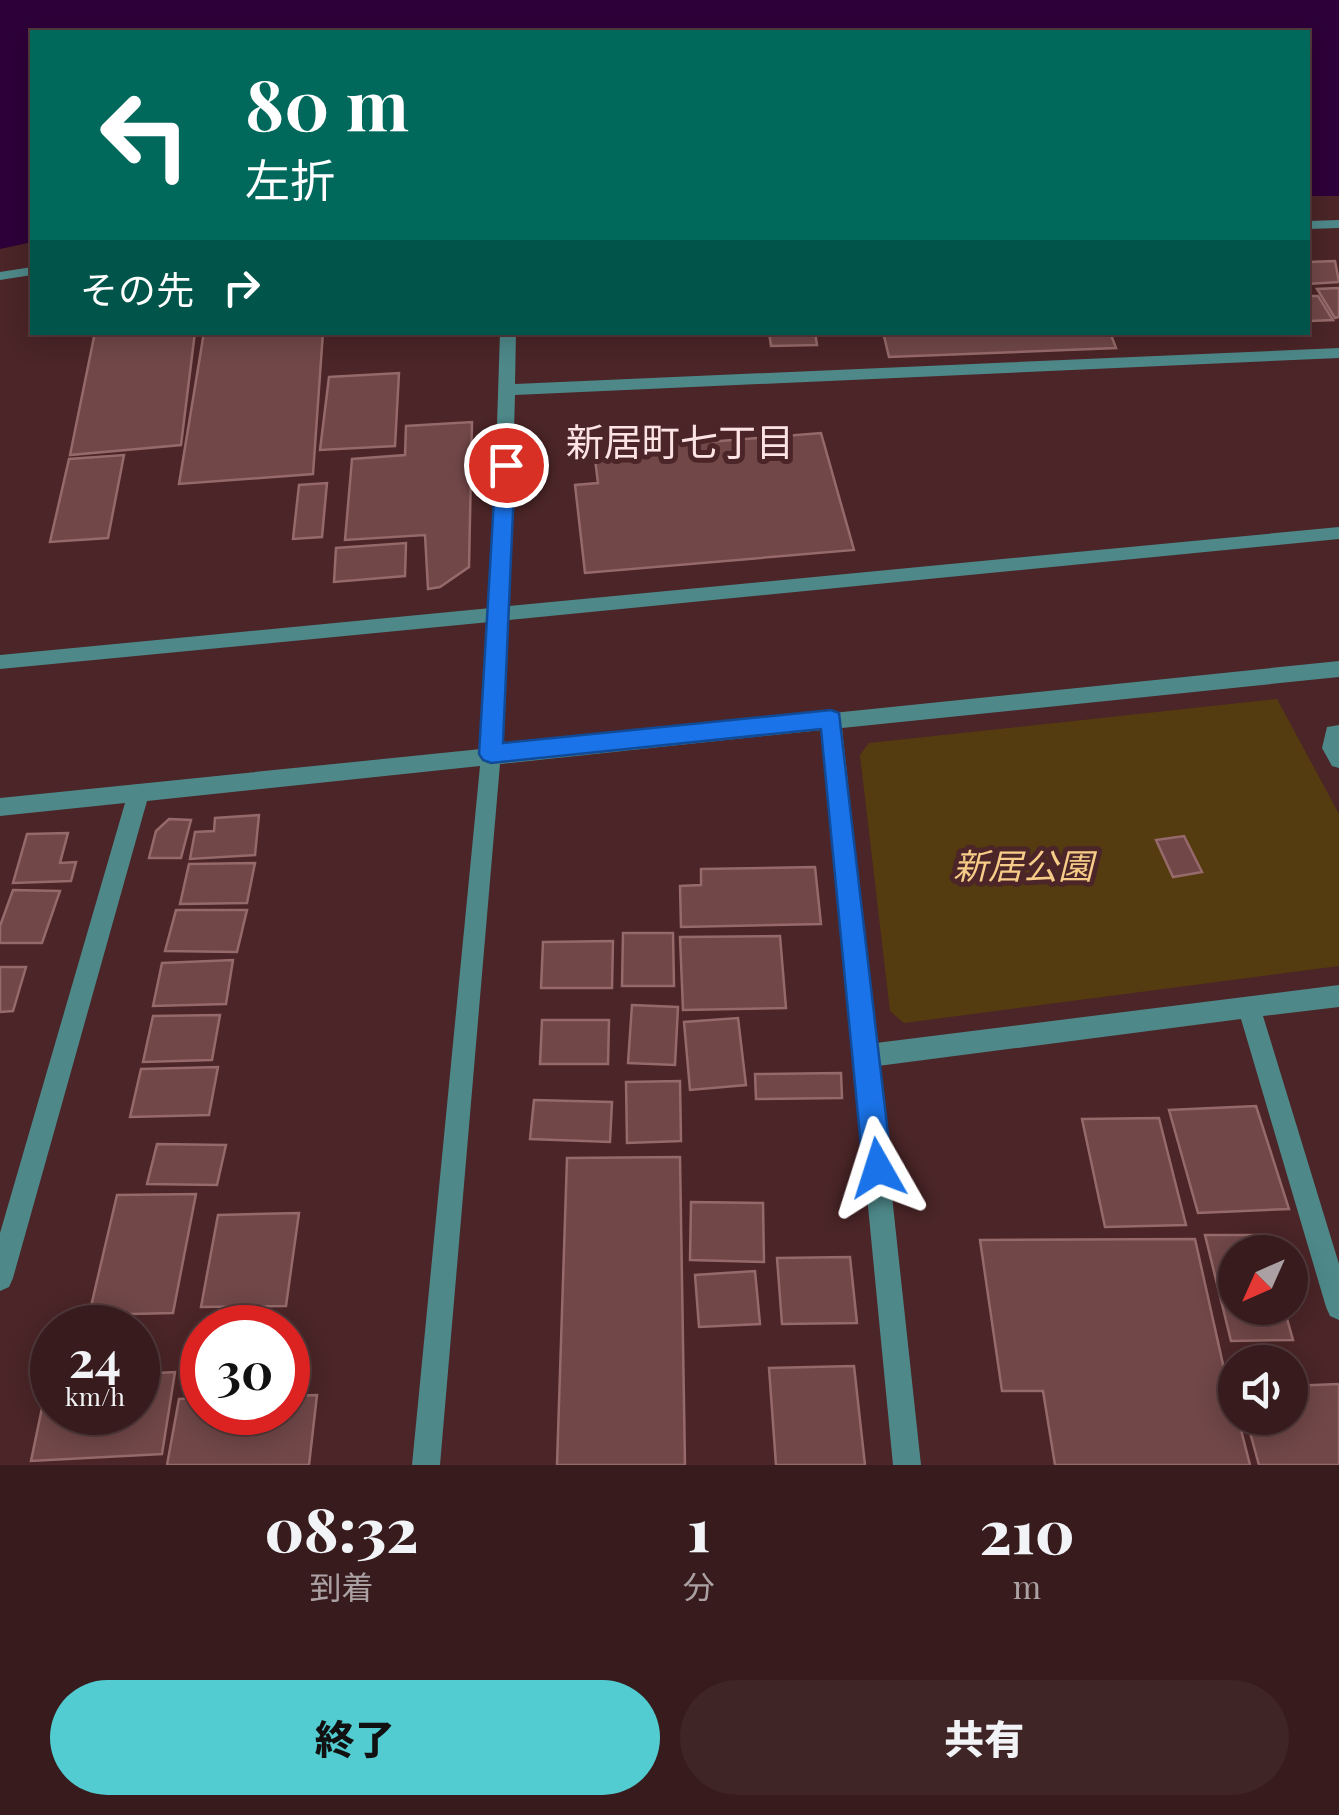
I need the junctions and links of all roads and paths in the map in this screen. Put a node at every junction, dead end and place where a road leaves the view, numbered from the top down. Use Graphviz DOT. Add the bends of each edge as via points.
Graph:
graph roads {
  1 [pos="1339,224"];
  2 [pos="1310,225"];
  3 [pos="30,270"];
  4 [pos="0,276"];
  5 [pos="508,335"];
  6 [pos="1339,353"];
  7 [pos="508,390"];
  8 [pos="1339,533"];
  9 [pos="500,615"];
  10 [pos="0,662"];
  11 [pos="1339,669"];
  12 [pos="831,719"];
  13 [pos="1339,732"];
  14 [pos="491,754"];
  15 [pos="1339,760"];
  16 [pos="138,794"];
  17 [pos="0,807"];
  18 [pos="1339,996"];
  19 [pos="1249,1007"];
  20 [pos="866,1056"];
  21 [pos="0,1278"];
  22 [pos="1339,1308"];
  23 [pos="426,1465"];
  24 [pos="907,1465"];
  1 -- 2 [label="street"];
  3 -- 4 [label="street"];
  5 -- 7 [label="street"];
  6 -- 7 [label="street"];
  7 -- 9 [label="street"];
  8 -- 9 [label="street"];
  9 -- 10 [label="street"];
  9 -- 14 [label="street"];
  11 -- 12 [label="street"];
  12 -- 14 [label="street"];
  12 -- 20 [label="street"];
  13 -- 15 [label="street" via="1332,748"];
  14 -- 16 [label="street"];
  14 -- 23 [label="street"];
  16 -- 17 [label="street"];
  16 -- 21 [label="street"];
  18 -- 19 [label="street"];
  19 -- 20 [label="street"];
  19 -- 22 [label="street"];
  20 -- 24 [label="street"];
}
